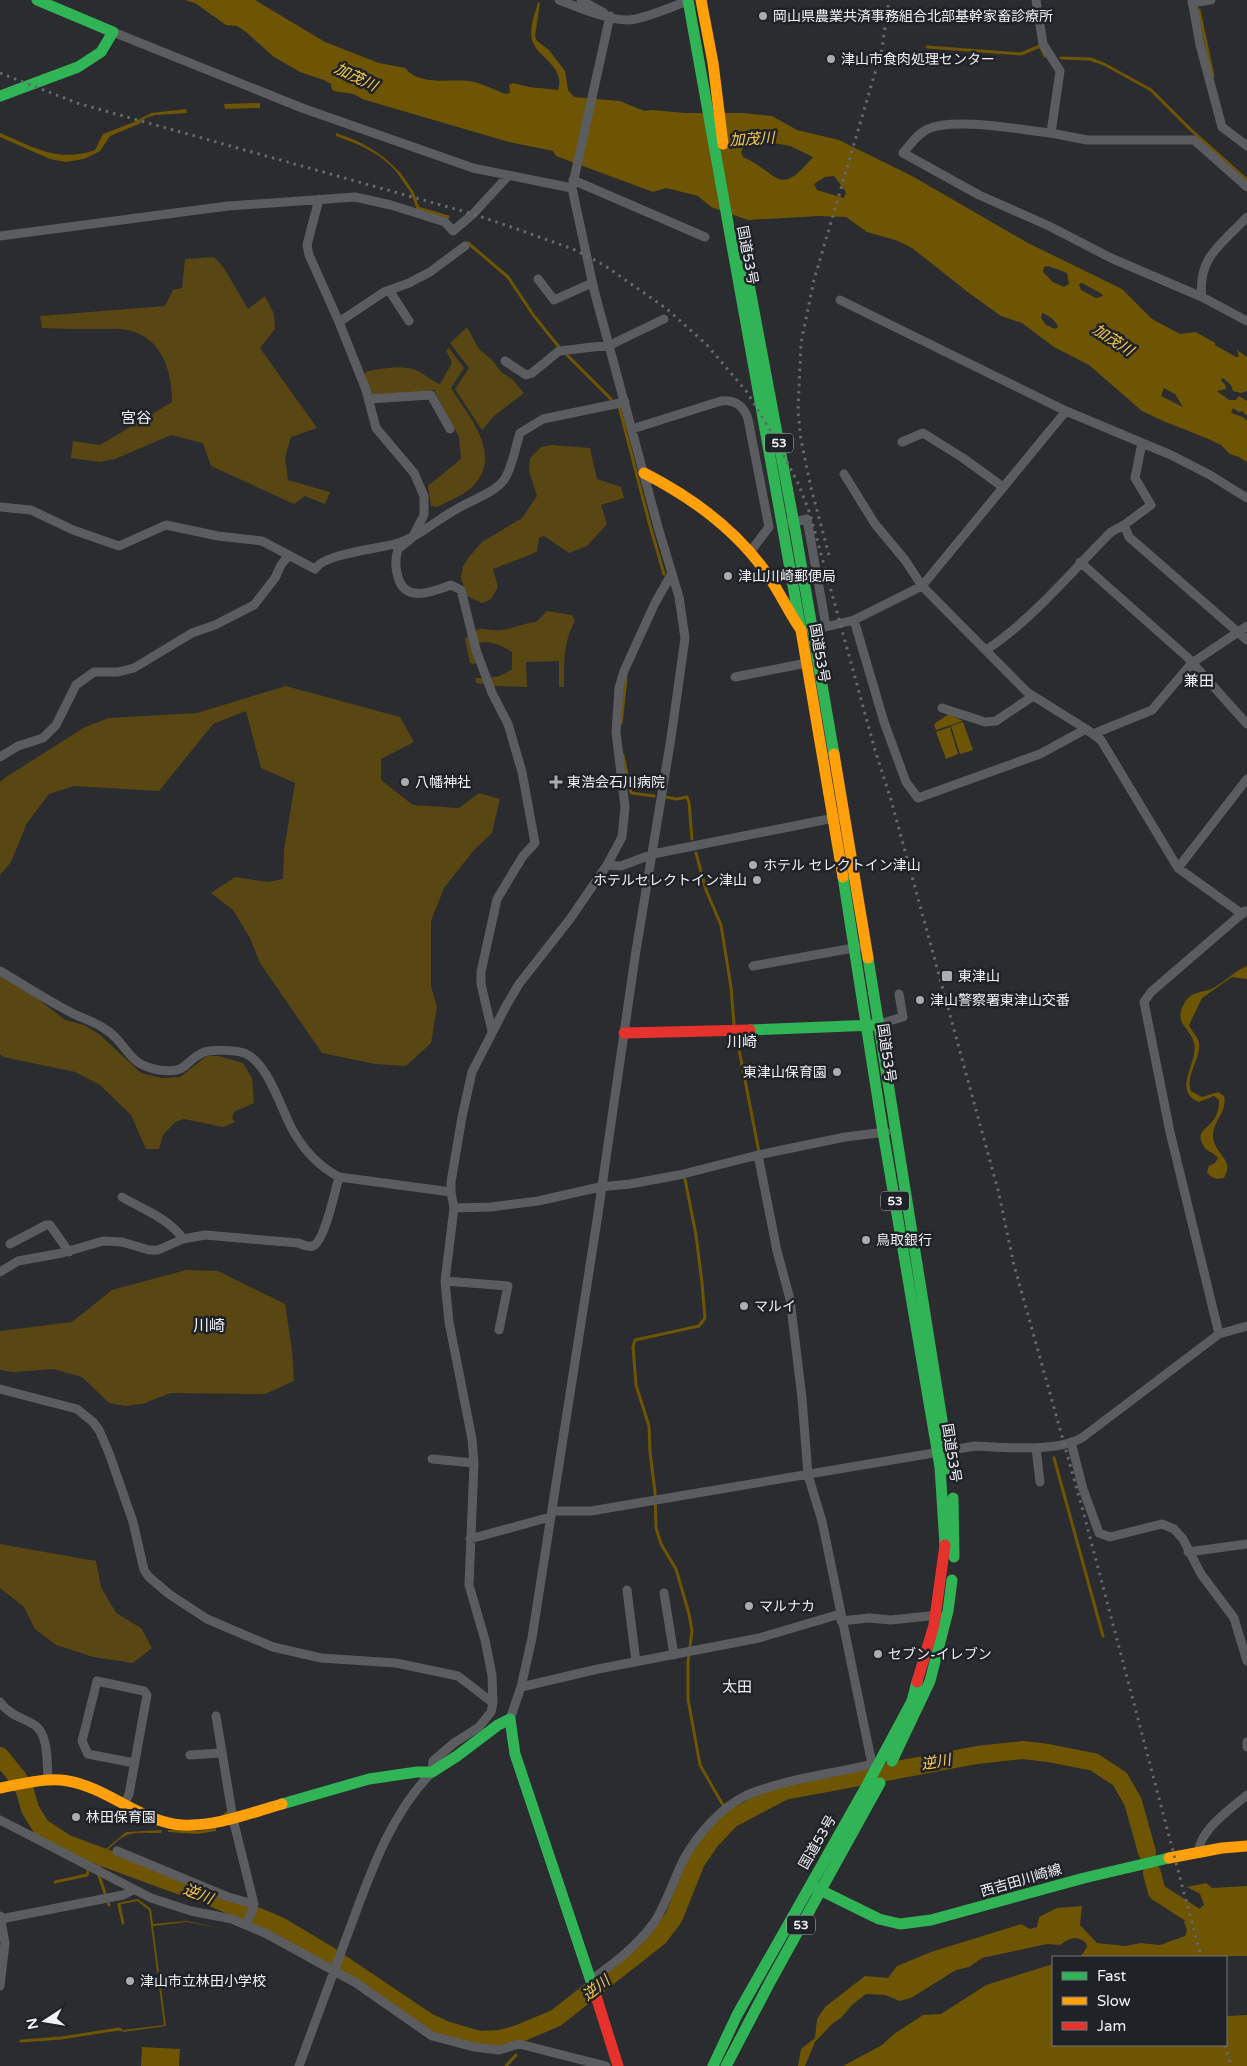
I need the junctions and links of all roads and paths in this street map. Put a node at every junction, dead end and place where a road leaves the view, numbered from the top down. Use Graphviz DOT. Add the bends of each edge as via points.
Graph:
graph roads {
  1 [pos="37,0"];
  2 [pos="559,0"];
  3 [pos="581,0"];
  4 [pos="689,0"];
  5 [pos="701,0"];
  6 [pos="1036,0"];
  7 [pos="1211,0"];
  8 [pos="1192,2"];
  9 [pos="609,21"];
  10 [pos="113,32"];
  11 [pos="0,96"];
  12 [pos="1051,133"];
  13 [pos="1247,146"];
  14 [pos="508,176"];
  15 [pos="573,181"];
  16 [pos="1247,187"];
  17 [pos="320,199"];
  18 [pos="1247,217"];
  19 [pos="0,236"];
  20 [pos="705,237"];
  21 [pos="465,246"];
  22 [pos="538,279"];
  23 [pos="592,283"];
  24 [pos="389,290"];
  25 [pos="1202,297"];
  26 [pos="840,300"];
  27 [pos="664,319"];
  28 [pos="409,320"];
  29 [pos="1247,321"];
  30 [pos="339,322"];
  31 [pos="610,345"];
  32 [pos="758,358"];
  33 [pos="505,361"];
  34 [pos="369,399"];
  35 [pos="625,402"];
  36 [pos="1066,411"];
  37 [pos="450,429"];
  38 [pos="632,429"];
  39 [pos="902,442"];
  40 [pos="1142,443"];
  41 [pos="644,473"];
  42 [pos="844,474"];
  43 [pos="1003,487"];
  44 [pos="1247,498"];
  45 [pos="0,507"];
  46 [pos="1124,525"];
  47 [pos="769,527"];
  48 [pos="412,538"];
  49 [pos="750,552"];
  50 [pos="289,555"];
  51 [pos="1080,562"];
  52 [pos="672,573"];
  53 [pos="922,586"];
  54 [pos="854,620"];
  55 [pos="826,626"];
  56 [pos="1247,626"];
  57 [pos="807,631"];
  58 [pos="1236,632"];
  59 [pos="1247,640"];
  60 [pos="986,650"];
  61 [pos="807,663"];
  62 [pos="1192,663"];
  63 [pos="735,677"];
  64 [pos="1033,696"];
  65 [pos="942,708"];
  66 [pos="1247,724"];
  67 [pos="1090,731"];
  68 [pos="0,757"];
  69 [pos="1247,779"];
  70 [pos="840,816"];
  71 [pos="653,854"];
  72 [pos="607,865"];
  73 [pos="1178,868"];
  74 [pos="1245,912"];
  75 [pos="861,947"];
  76 [pos="753,966"];
  77 [pos="0,971"];
  78 [pos="898,994"];
  79 [pos="873,1025"];
  80 [pos="492,1031"];
  81 [pos="624,1033"];
  82 [pos="896,1130"];
  83 [pos="883,1132"];
  84 [pos="758,1155"];
  85 [pos="339,1177"];
  86 [pos="600,1187"];
  87 [pos="451,1192"];
  88 [pos="122,1197"];
  89 [pos="454,1208"];
  90 [pos="184,1239"];
  91 [pos="10,1244"];
  92 [pos="69,1252"];
  93 [pos="0,1272"];
  94 [pos="445,1281"];
  95 [pos="1247,1326"];
  96 [pos="499,1330"];
  97 [pos="1219,1334"];
  98 [pos="928,1366"];
  99 [pos="0,1389"];
  100 [pos="1071,1442"];
  101 [pos="1036,1448"];
  102 [pos="942,1451"];
  103 [pos="432,1459"];
  104 [pos="474,1462"];
  105 [pos="808,1475"];
  106 [pos="1040,1482"];
  107 [pos="551,1514"];
  108 [pos="470,1539"];
  109 [pos="1247,1544"];
  110 [pos="1188,1552"];
  111 [pos="627,1590"];
  112 [pos="664,1593"];
  113 [pos="942,1615"];
  114 [pos="841,1617"];
  115 [pos="674,1655"];
  116 [pos="1247,1661"];
  117 [pos="636,1662"];
  118 [pos="521,1687"];
  119 [pos="0,1702"];
  120 [pos="493,1704"];
  121 [pos="216,1716"];
  122 [pos="510,1719"];
  123 [pos="1247,1742"];
  124 [pos="1247,1747"];
  125 [pos="221,1753"];
  126 [pos="190,1755"];
  127 [pos="134,1763"];
  128 [pos="876,1763"];
  129 [pos="432,1772"];
  130 [pos="48,1780"];
  131 [pos="0,1788"];
  132 [pos="1247,1795"];
  133 [pos="124,1806"];
  134 [pos="233,1819"];
  135 [pos="0,1820"];
  136 [pos="1247,1846"];
  137 [pos="117,1851"];
  138 [pos="1199,1852"];
  139 [pos="810,1885"];
  140 [pos="134,1890"];
  141 [pos="821,1890"];
  142 [pos="251,1914"];
  143 [pos="1,1918"];
  144 [pos="335,1969"];
  145 [pos="592,1981"];
  146 [pos="0,1986"];
  147 [pos="300,2066"];
  148 [pos="606,2066"];
  149 [pos="618,2066"];
  150 [pos="712,2066"];
  151 [pos="726,2066"];
  1 -- 10 [label="main road"];
  2 -- 9 [label="street"];
  3 -- 9 [label="street"];
  4 -- 9 [label="street" via="634,19"];
  4 -- 32 [label="main road, 国道53号 / 53" via="730,240"];
  5 -- 32 [label="main road, 国道53号 / 53"];
  6 -- 12 [label="street" via="1043,44 1060,71"];
  7 -- 8 [label="street"];
  8 -- 13 [label="street" via="1222,127"];
  9 -- 15 [label="street"];
  10 -- 11 [label="main road" via="101,52 78,67"];
  10 -- 14 [label="street" via="302,108 473,168"];
  12 -- 16 [label="street" via="1096,140 1194,140"];
  12 -- 25 [label="street" via="959,124 941,126 924,130 903,153 979,195"];
  14 -- 15 [label="street" via="563,185"];
  14 -- 17 [label="street" via="453,231 445,222 391,205 355,197"];
  15 -- 20 [label="street"];
  15 -- 23 [label="street"];
  17 -- 19 [label="street" via="228,206"];
  17 -- 30 [label="street" via="307,245"];
  18 -- 25 [label="street" via="1212,254 1202,271"];
  21 -- 24 [label="street" via="430,272"];
  22 -- 23 [label="street" via="554,300"];
  23 -- 31 [label="street"];
  24 -- 28 [label="street"];
  24 -- 30 [label="street"];
  25 -- 29 [label="street"];
  26 -- 36 [label="street"];
  27 -- 31 [label="street"];
  30 -- 34 [label="street"];
  31 -- 33 [label="street" via="559,351 526,375"];
  31 -- 35 [label="street"];
  32 -- 57 [label="main road, 国道53号 / 53"];
  34 -- 37 [label="street" via="431,395"];
  34 -- 48 [label="street" via="376,428 410,468 424,496 424,515"];
  35 -- 38 [label="street"];
  35 -- 48 [label="street" via="543,419 522,430 503,481"];
  36 -- 40 [label="street"];
  36 -- 43 [label="street"];
  38 -- 41 [label="street"];
  38 -- 47 [label="street" via="718,402 737,403 748,419"];
  39 -- 43 [label="street" via="923,433"];
  40 -- 44 [label="street" via="1210,475"];
  40 -- 46 [label="street" via="1135,478 1151,505"];
  41 -- 49 [label="main road" via="688,497"];
  41 -- 52 [label="street"];
  42 -- 53 [label="street" via="875,524"];
  43 -- 53 [label="street"];
  45 -- 50 [label="street" via="31,510 73,530 119,546 166,525 262,541"];
  46 -- 51 [label="street" via="1111,532"];
  46 -- 58 [label="street" via="1129,537"];
  47 -- 49 [label="street"];
  47 -- 55 [label="street" via="807,519"];
  48 -- 50 [label="street" via="350,553 319,564 315,569"];
  48 -- 80 [label="street" via="396,556 400,584 414,594 451,585 461,590 476,650 513,740 535,843 523,856 497,899 480,984"];
  49 -- 57 [label="main road"];
  50 -- 68 [label="street" via="254,605 192,633 134,668 94,672 76,685 56,725 43,738 18,746"];
  51 -- 60 [label="street" via="1047,597"];
  51 -- 62 [label="street"];
  52 -- 71 [label="street" via="685,638"];
  52 -- 72 [label="street" via="655,603 619,688 616,732 625,817 622,837"];
  53 -- 54 [label="street"];
  53 -- 60 [label="street"];
  54 -- 55 [label="street"];
  54 -- 67 [label="street" via="884,722 906,782 918,798 1040,754"];
  55 -- 57 [label="street"];
  56 -- 58 [label="street"];
  57 -- 61 [label="main road, 国道53号 / 53"];
  57 -- 70 [label="main road, 国道53号 / 53"];
  58 -- 59 [label="street"];
  58 -- 62 [label="street"];
  60 -- 64 [label="street"];
  61 -- 63 [label="street"];
  61 -- 70 [label="main road, 国道53号 / 53"];
  62 -- 66 [label="street"];
  62 -- 67 [label="street" via="1152,710"];
  64 -- 65 [label="street" via="996,721 985,722"];
  64 -- 67 [label="street"];
  67 -- 73 [label="street" via="1101,740"];
  69 -- 73 [label="street"];
  70 -- 71 [label="street"];
  70 -- 75 [label="main road, 国道53号 / 53"];
  71 -- 72 [label="street" via="621,866"];
  71 -- 81 [label="street"];
  72 -- 80 [label="street" via="519,984"];
  73 -- 74 [label="street"];
  74 -- 97 [label="street" via="1151,992 1144,1002 1170,1132"];
  75 -- 76 [label="street"];
  75 -- 79 [label="main road, 国道53号 / 53"];
  77 -- 85 [label="street" via="73,1014 96,1022 144,1067 173,1071 186,1067 203,1052 244,1053 261,1065 293,1130 314,1160"];
  78 -- 79 [label="street" via="903,1017"];
  79 -- 81 [label="main road"];
  79 -- 82 [label="main road, 国道53号 / 53"];
  79 -- 83 [label="main road, 国道53号 / 53"];
  80 -- 87 [label="street" via="472,1072"];
  81 -- 86 [label="street"];
  82 -- 83 [label="street"];
  82 -- 98 [label="main road, 国道53号 / 53"];
  83 -- 84 [label="street"];
  83 -- 98 [label="main road, 国道53号 / 53"];
  84 -- 86 [label="street" via="679,1175"];
  84 -- 105 [label="street" via="790,1299"];
  85 -- 87 [label="street"];
  85 -- 90 [label="street" via="320,1241 315,1246 205,1235"];
  86 -- 89 [label="street" via="538,1201"];
  86 -- 107 [label="street"];
  87 -- 89 [label="street"];
  88 -- 90 [label="street" via="163,1220"];
  89 -- 94 [label="street"];
  90 -- 92 [label="street" via="158,1250 104,1241"];
  91 -- 92 [label="street" via="50,1225"];
  92 -- 93 [label="street" via="18,1261"];
  94 -- 96 [label="street" via="508,1286"];
  94 -- 104 [label="street" via="449,1322"];
  95 -- 97 [label="street"];
  97 -- 100 [label="street"];
  98 -- 102 [label="main road, 国道53号 / 53"];
  99 -- 120 [label="street" via="77,1410 93,1422 109,1453 133,1522 144,1570 169,1594 207,1619 273,1647 321,1658 396,1663 458,1676"];
  100 -- 101 [label="street"];
  100 -- 110 [label="street" via="1099,1533 1110,1537 1162,1524 1178,1533"];
  101 -- 102 [label="street" via="975,1446"];
  101 -- 106 [label="street"];
  102 -- 105 [label="street"];
  102 -- 113 [label="main road, 国道53号 / 53" via="945,1546"];
  103 -- 104 [label="street"];
  104 -- 108 [label="street"];
  105 -- 107 [label="street" via="591,1511"];
  105 -- 114 [label="street" via="822,1521"];
  107 -- 108 [label="street"];
  107 -- 118 [label="street"];
  108 -- 120 [label="street" via="470,1585 486,1649 494,1691"];
  109 -- 110 [label="street"];
  110 -- 116 [label="street" via="1234,1618"];
  111 -- 117 [label="street"];
  112 -- 115 [label="street"];
  113 -- 114 [label="street" via="891,1620"];
  113 -- 128 [label="main road, 国道53号 / 53" via="912,1701"];
  113 -- 141 [label="main road, 国道53号 / 53" via="930,1681 893,1759"];
  114 -- 115 [label="street"];
  114 -- 128 [label="street"];
  115 -- 117 [label="street"];
  117 -- 118 [label="street"];
  118 -- 122 [label="street"];
  119 -- 130 [label="street" via="17,1718 40,1729"];
  120 -- 129 [label="street" via="479,1727 433,1761"];
  121 -- 125 [label="street"];
  122 -- 129 [label="main road"];
  122 -- 145 [label="main road" via="516,1754"];
  123 -- 124 [label="street"];
  125 -- 126 [label="street"];
  125 -- 134 [label="street"];
  127 -- 127 [label="street" via="88,1754 82,1741 97,1681 146,1695"];
  127 -- 133 [label="street"];
  128 -- 139 [label="main road, 国道53号 / 53" via="866,1787"];
  128 -- 145 [label="street" via="780,1784 746,1796 718,1816 684,1860 652,1924 620,1959"];
  129 -- 134 [label="main road" via="369,1780"];
  129 -- 144 [label="street" via="420,1784 391,1830 367,1881"];
  130 -- 131 [label="main road"];
  130 -- 133 [label="main road" via="83,1785"];
  132 -- 138 [label="street" via="1225,1813 1199,1845"];
  133 -- 134 [label="main road" via="181,1825 213,1824"];
  134 -- 142 [label="street"];
  135 -- 140 [label="street"];
  136 -- 138 [label="main road, 西吉田川崎線"];
  137 -- 142 [label="street" via="228,1897"];
  138 -- 141 [label="main road, 西吉田川崎線" via="1084,1878 931,1920 900,1924 879,1919"];
  139 -- 141 [label="main road, 西吉田川崎線"];
  139 -- 150 [label="main road, 国道53号 / 53"];
  140 -- 142 [label="street" via="172,1906"];
  140 -- 143 [label="street" via="123,1895"];
  141 -- 151 [label="main road, 国道53号 / 53"];
  142 -- 144 [label="street"];
  143 -- 146 [label="street" via="5,1943"];
  144 -- 147 [label="street"];
  144 -- 148 [label="street" via="432,2036 499,2050 519,2044"];
  145 -- 149 [label="main road"];
}
